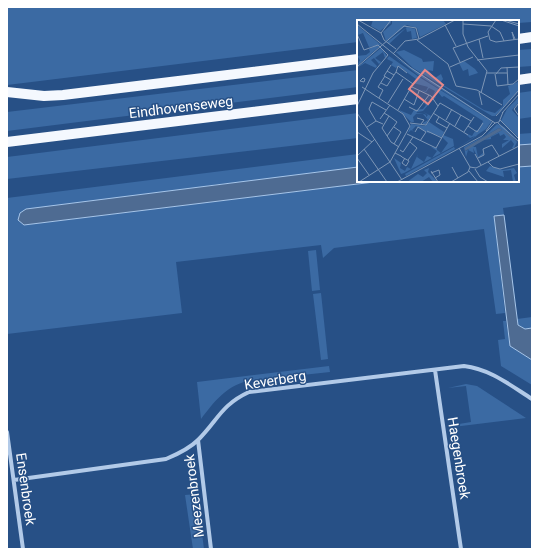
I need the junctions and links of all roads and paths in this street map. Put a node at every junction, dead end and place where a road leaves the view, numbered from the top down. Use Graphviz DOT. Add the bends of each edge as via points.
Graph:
graph roads {
  1 [pos="532,37"];
  2 [pos="519,39"];
  3 [pos="357,59"];
  4 [pos="532,78"];
  5 [pos="519,80"];
  6 [pos="7,92"];
  7 [pos="357,99"];
  8 [pos="7,142"];
  9 [pos="435,370"];
  10 [pos="532,399"];
  11 [pos="7,432"];
  12 [pos="198,440"];
  13 [pos="14,480"];
  14 [pos="23,549"];
  15 [pos="211,549"];
  16 [pos="461,549"];
  1 -- 2 [label="main road"];
  3 -- 6 [label="main road, Eindhovenseweg" via="63,95 44,96"];
  4 -- 5 [label="main road"];
  7 -- 8 [label="main road, Eindhovenseweg"];
  9 -- 10 [label="street, Keverberg" via="476,367 488,371"];
  9 -- 12 [label="street, Keverberg" via="249,392 235,398"];
  9 -- 16 [label="street, Haegenbroek"];
  11 -- 13 [label="street, Ensenbroek"];
  12 -- 13 [label="street, Keverberg" via="184,452 166,459"];
  12 -- 15 [label="street, Meezenbroek"];
  13 -- 14 [label="street, Ensenbroek"];
}
